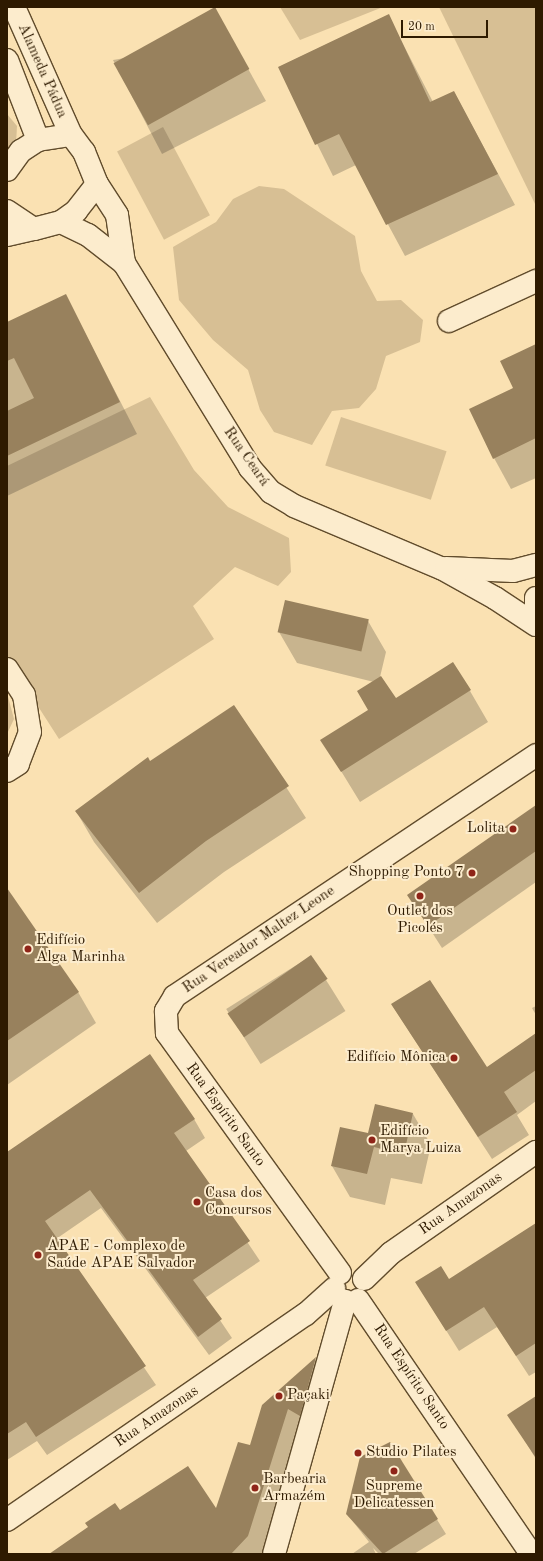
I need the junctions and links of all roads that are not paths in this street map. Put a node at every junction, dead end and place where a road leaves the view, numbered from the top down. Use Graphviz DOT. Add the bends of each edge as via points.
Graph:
graph roads {
  1 [pos="14,7"];
  2 [pos="7,60"];
  3 [pos="70,135"];
  4 [pos="38,140"];
  5 [pos="7,170"];
  6 [pos="97,184"];
  7 [pos="7,211"];
  8 [pos="61,222"];
  9 [pos="34,229"];
  10 [pos="7,235"];
  11 [pos="124,263"];
  12 [pos="536,281"];
  13 [pos="449,321"];
  14 [pos="536,565"];
  15 [pos="441,568"];
  16 [pos="536,598"];
  17 [pos="536,625"];
  18 [pos="7,669"];
  19 [pos="536,755"];
  20 [pos="7,771"];
  21 [pos="167,1033"];
  22 [pos="536,1152"];
  23 [pos="348,1288"];
  24 [pos="7,1520"];
  25 [pos="274,1554"];
  26 [pos="531,1554"];
  1 -- 3 [label="street, Alameda Pádua"];
  2 -- 4 [label="street, Alameda Pádua"];
  3 -- 4 [label="street"];
  3 -- 6 [label="street, Alameda Pádua" via="84,152"];
  4 -- 5 [label="street" via="21,151"];
  6 -- 8 [label="street" via="76,211"];
  6 -- 11 [label="street, Rua Ceará" via="117,215"];
  7 -- 9 [label="street"];
  8 -- 9 [label="street"];
  8 -- 11 [label="street, Rua Ceará" via="88,235"];
  9 -- 10 [label="street"];
  11 -- 15 [label="street, Rua Ceará" via="250,468 271,492 294,506"];
  12 -- 13 [label="street"];
  14 -- 15 [label="street, Rua Ceará" via="513,571"];
  15 -- 17 [label="street, Rua Ceará" via="495,598"];
  16 -- 17 [label="street"];
  18 -- 20 [label="street" via="24,695 30,732 18,764"];
  19 -- 21 [label="street, Rua Vereador Maltez Leone" via="175,996 166,1011"];
  21 -- 23 [label="street, Rua Espírito Santo"];
  22 -- 23 [label="street, Rua Amazonas" via="386,1256"];
  23 -- 24 [label="street, Rua Amazonas" via="306,1314"];
  23 -- 25 [label="street"];
  23 -- 26 [label="street, Rua Espírito Santo"];
}
